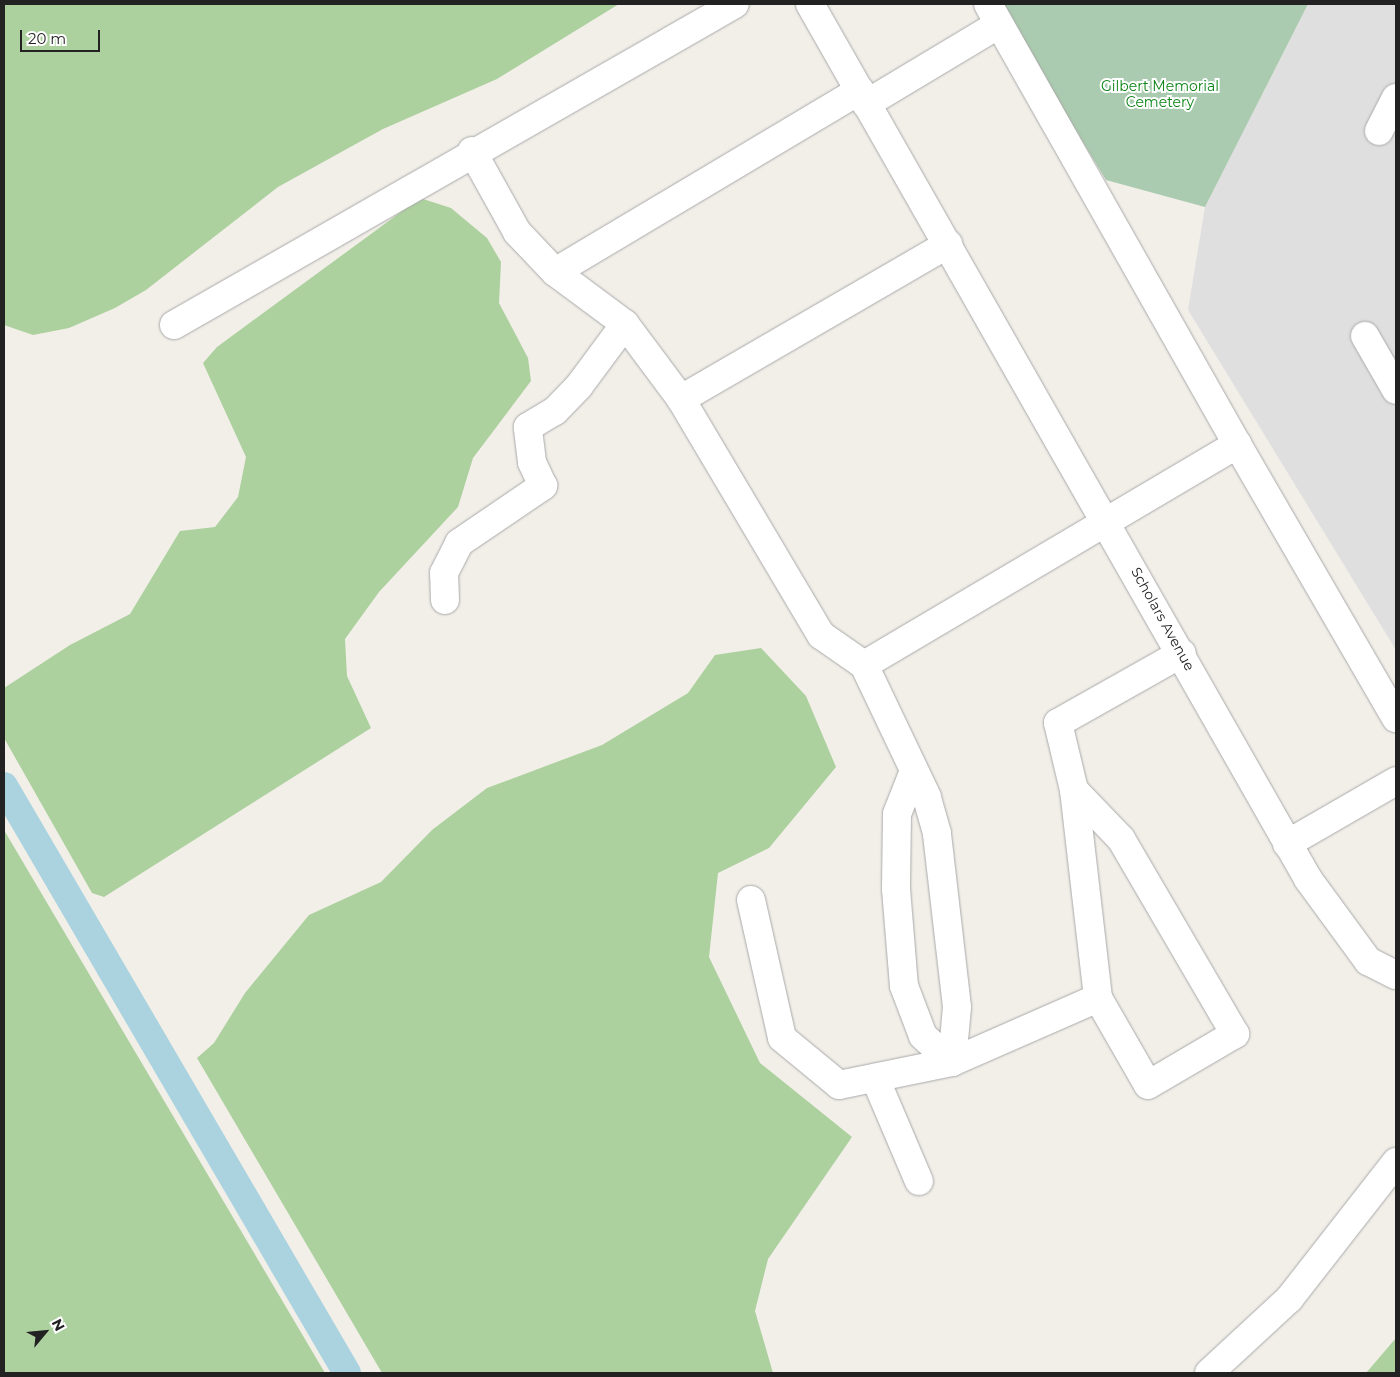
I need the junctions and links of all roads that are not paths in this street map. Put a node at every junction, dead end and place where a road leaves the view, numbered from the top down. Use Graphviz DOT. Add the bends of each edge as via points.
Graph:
graph roads {
  1 [pos="735,4"];
  2 [pos="810,4"];
  3 [pos="994,14"];
  4 [pos="863,97"];
  5 [pos="1396,98"];
  6 [pos="1379,131"];
  7 [pos="472,151"];
  8 [pos="948,244"];
  9 [pos="555,272"];
  10 [pos="625,324"];
  11 [pos="174,325"];
  12 [pos="1365,336"];
  13 [pos="1396,390"];
  14 [pos="681,399"];
  15 [pos="1237,444"];
  16 [pos="1107,520"];
  17 [pos="445,600"];
  18 [pos="1182,653"];
  19 [pos="864,665"];
  20 [pos="1396,718"];
  21 [pos="914,771"];
  22 [pos="1396,781"];
  23 [pos="1074,790"];
  24 [pos="1287,844"];
  25 [pos="751,900"];
  26 [pos="1396,975"];
  27 [pos="1098,998"];
  28 [pos="952,1062"];
  29 [pos="875,1078"];
  30 [pos="1396,1162"];
  31 [pos="919,1181"];
  32 [pos="1209,1373"];
  1 -- 7 [label="street"];
  2 -- 4 [label="street, Scholars Avenue"];
  3 -- 4 [label="street"];
  3 -- 15 [label="street"];
  4 -- 8 [label="street, Scholars Avenue"];
  4 -- 9 [label="street"];
  5 -- 6 [label="street"];
  7 -- 9 [label="street" via="516,232"];
  7 -- 11 [label="street"];
  8 -- 14 [label="street"];
  8 -- 16 [label="street, Scholars Avenue"];
  9 -- 10 [label="street"];
  10 -- 14 [label="street"];
  10 -- 17 [label="street" via="579,386 555,411 528,427 532,462 543,486 458,543 444,573"];
  12 -- 13 [label="street"];
  14 -- 19 [label="street" via="821,635"];
  15 -- 16 [label="street"];
  15 -- 20 [label="street"];
  16 -- 18 [label="street, Scholars Avenue"];
  16 -- 19 [label="street"];
  18 -- 23 [label="street" via="1058,723"];
  18 -- 24 [label="street, Scholars Avenue"];
  19 -- 21 [label="street"];
  21 -- 28 [label="street" via="937,833 957,1006"];
  21 -- 28 [label="street" via="897,814 896,889 904,986 923,1036"];
  22 -- 24 [label="street"];
  23 -- 27 [label="street"];
  23 -- 27 [label="street" via="1121,838 1235,1034 1148,1085"];
  24 -- 26 [label="street, Scholars Avenue" via="1368,961"];
  25 -- 29 [label="street" via="782,1038 839,1085"];
  27 -- 28 [label="street"];
  28 -- 29 [label="street"];
  29 -- 31 [label="street"];
  30 -- 32 [label="street" via="1289,1299"];
}
